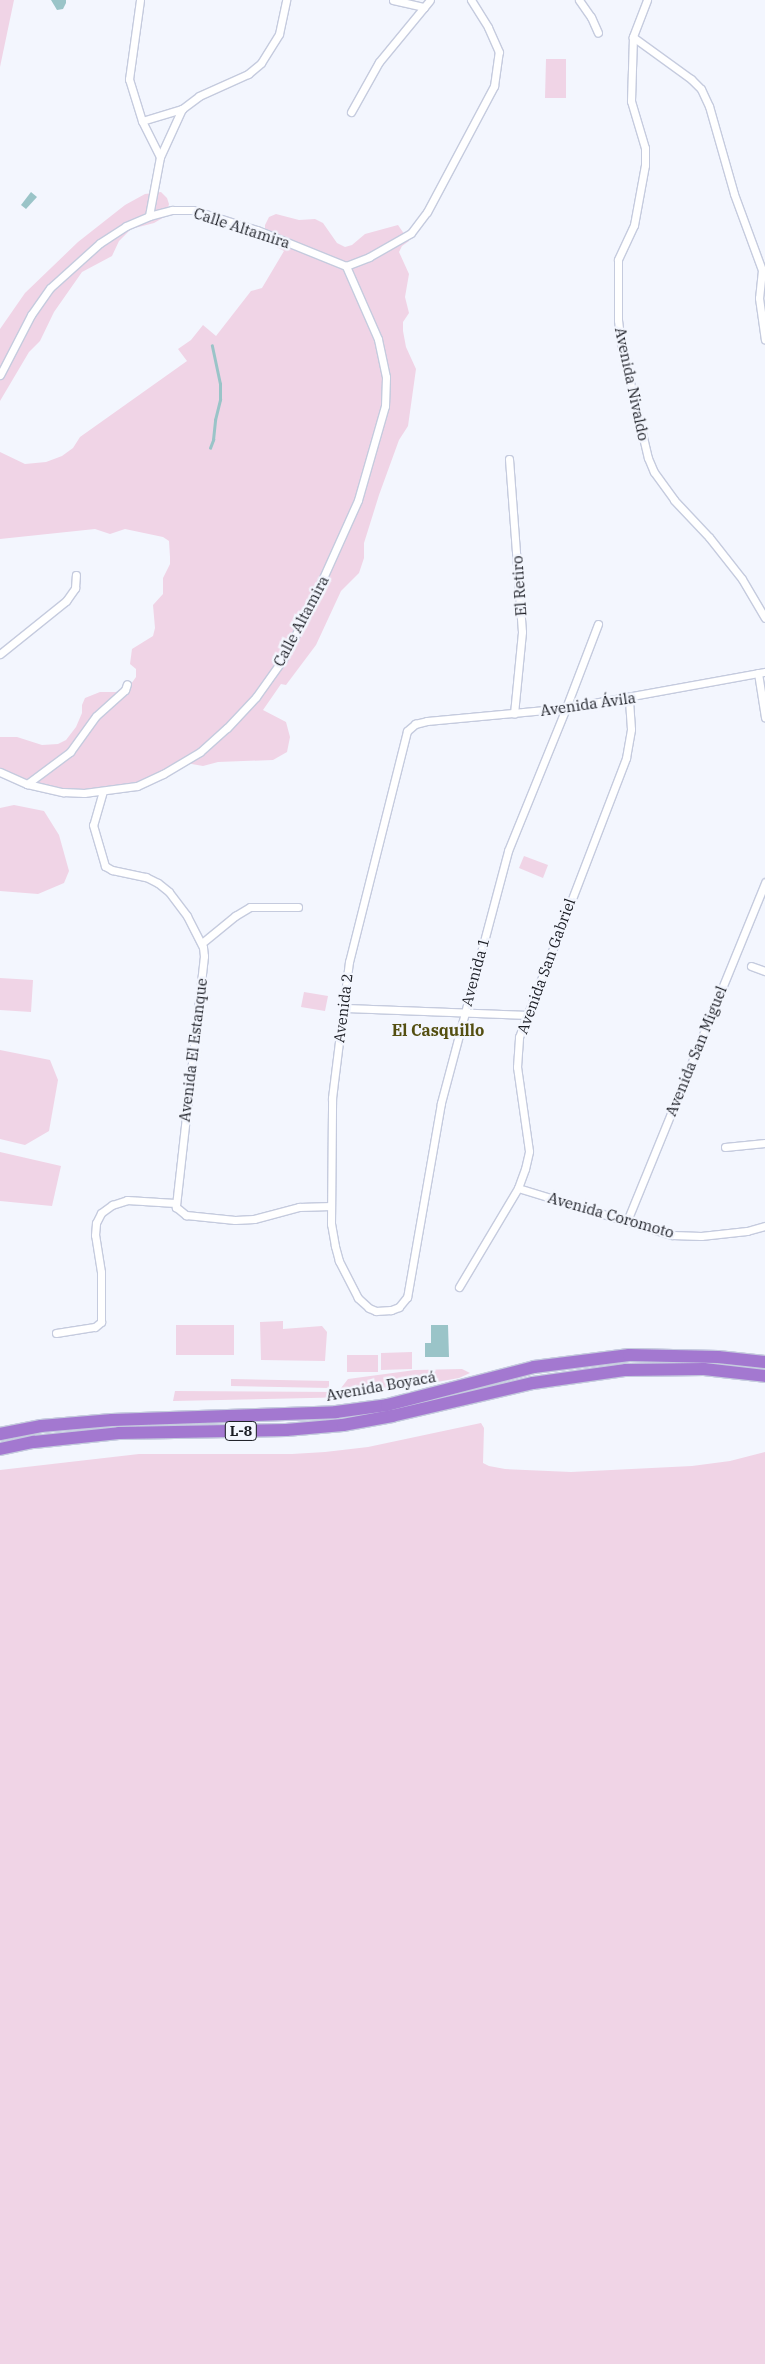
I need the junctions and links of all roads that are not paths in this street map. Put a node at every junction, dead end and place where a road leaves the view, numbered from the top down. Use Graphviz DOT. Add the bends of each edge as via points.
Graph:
graph roads {
  1 [pos="140,0"];
  2 [pos="286,0"];
  3 [pos="393,0"];
  4 [pos="430,0"];
  5 [pos="470,0"];
  6 [pos="579,0"];
  7 [pos="647,0"];
  8 [pos="424,7"];
  9 [pos="598,33"];
  10 [pos="633,37"];
  11 [pos="182,109"];
  12 [pos="351,112"];
  13 [pos="142,121"];
  14 [pos="160,157"];
  15 [pos="149,216"];
  16 [pos="346,266"];
  17 [pos="765,340"];
  18 [pos="0,376"];
  19 [pos="509,458"];
  20 [pos="76,575"];
  21 [pos="765,618"];
  22 [pos="598,624"];
  23 [pos="0,654"];
  24 [pos="762,673"];
  25 [pos="127,684"];
  26 [pos="629,698"];
  27 [pos="566,708"];
  28 [pos="514,714"];
  29 [pos="765,717"];
  30 [pos="410,728"];
  31 [pos="0,772"];
  32 [pos="27,784"];
  33 [pos="103,791"];
  34 [pos="765,882"];
  35 [pos="298,907"];
  36 [pos="202,944"];
  37 [pos="751,966"];
  38 [pos="765,971"];
  39 [pos="343,1008"];
  40 [pos="464,1012"];
  41 [pos="525,1015"];
  42 [pos="765,1143"];
  43 [pos="726,1147"];
  44 [pos="518,1188"];
  45 [pos="174,1203"];
  46 [pos="331,1206"];
  47 [pos="627,1221"];
  48 [pos="765,1226"];
  49 [pos="460,1287"];
  50 [pos="354,1291"];
  51 [pos="56,1333"];
  52 [pos="765,1362"];
  53 [pos="765,1376"];
  54 [pos="0,1434"];
  55 [pos="0,1449"];
  1 -- 13 [label="street" via="129,79"];
  2 -- 11 [label="street" via="279,34 261,63 248,74 199,96"];
  3 -- 8 [label="street"];
  4 -- 8 [label="street"];
  5 -- 16 [label="street" via="488,27 499,52 494,86 428,212 411,233"];
  6 -- 9 [label="street"];
  7 -- 10 [label="street, Avenida Nivaldo"];
  8 -- 12 [label="street" via="380,62"];
  10 -- 17 [label="street" via="691,79 701,89 709,106 734,194 762,270 759,298"];
  10 -- 21 [label="street, Avenida Nivaldo" via="631,102 645,148 645,165 634,224 618,260 621,344 642,436 654,472 668,493 742,579"];
  11 -- 13 [label="street"];
  11 -- 14 [label="street"];
  13 -- 14 [label="street"];
  14 -- 15 [label="street"];
  15 -- 16 [label="street, Calle Altamira" via="172,210 193,210 257,230"];
  15 -- 18 [label="street, Calle Altamira" via="100,243 50,288 31,316"];
  16 -- 33 [label="street, Calle Altamira" via="378,340 386,376 385,406 358,500 322,582 283,659 256,697 227,728 200,752 163,774 137,786"];
  19 -- 28 [label="street, El Retiro" via="522,632"];
  20 -- 23 [label="street" via="75,588 66,601"];
  22 -- 27 [label="street, Avenida 1"];
  24 -- 26 [label="street, Avenida Ávila"];
  24 -- 29 [label="street"];
  25 -- 32 [label="street" via="125,690 96,716 70,752"];
  26 -- 27 [label="street, Avenida Ávila"];
  26 -- 41 [label="street, Avenida San Gabriel" via="631,729 626,758"];
  27 -- 28 [label="street, Avenida Ávila"];
  27 -- 40 [label="street, Avenida 1" via="508,850"];
  28 -- 30 [label="street, Avenida Ávila" via="427,720"];
  30 -- 39 [label="street, Avenida 2" via="404,739 349,962"];
  31 -- 32 [label="street, Calle Altamira"];
  32 -- 33 [label="street, Calle Altamira" via="63,792"];
  33 -- 36 [label="street, Avenida El Estanque" via="92,825 105,866 158,883 187,916"];
  34 -- 47 [label="street, Avenida San Miguel"];
  35 -- 36 [label="street" via="250,907"];
  36 -- 45 [label="street, Avenida El Estanque" via="204,956"];
  37 -- 38 [label="street"];
  39 -- 40 [label="street"];
  39 -- 46 [label="street, Avenida 2" via="332,1098"];
  40 -- 41 [label="street"];
  40 -- 50 [label="street, Avenida 1" via="441,1103 407,1297 399,1307 384,1312 369,1308"];
  41 -- 44 [label="street, Avenida San Gabriel" via="519,1037 517,1067 529,1152"];
  42 -- 43 [label="street"];
  44 -- 47 [label="street, Avenida Coromoto"];
  44 -- 49 [label="street, Avenida San Gabriel"];
  45 -- 46 [label="street" via="177,1210 186,1215 235,1220 254,1219 299,1207"];
  45 -- 51 [label="street" via="127,1200 101,1213 95,1235 101,1322 95,1327"];
  46 -- 50 [label="street, Avenida 2" via="335,1246"];
  47 -- 48 [label="street, Avenida Coromoto" via="679,1235 747,1231"];
  52 -- 54 [label="highway, Avenida Boyacá / L-8" via="718,1357 629,1355 534,1367 387,1405 336,1412 112,1420 41,1426"];
  53 -- 55 [label="highway, Avenida Boyacá / L-8" via="704,1370 626,1370 533,1382 343,1425 286,1430 119,1433"];
}
